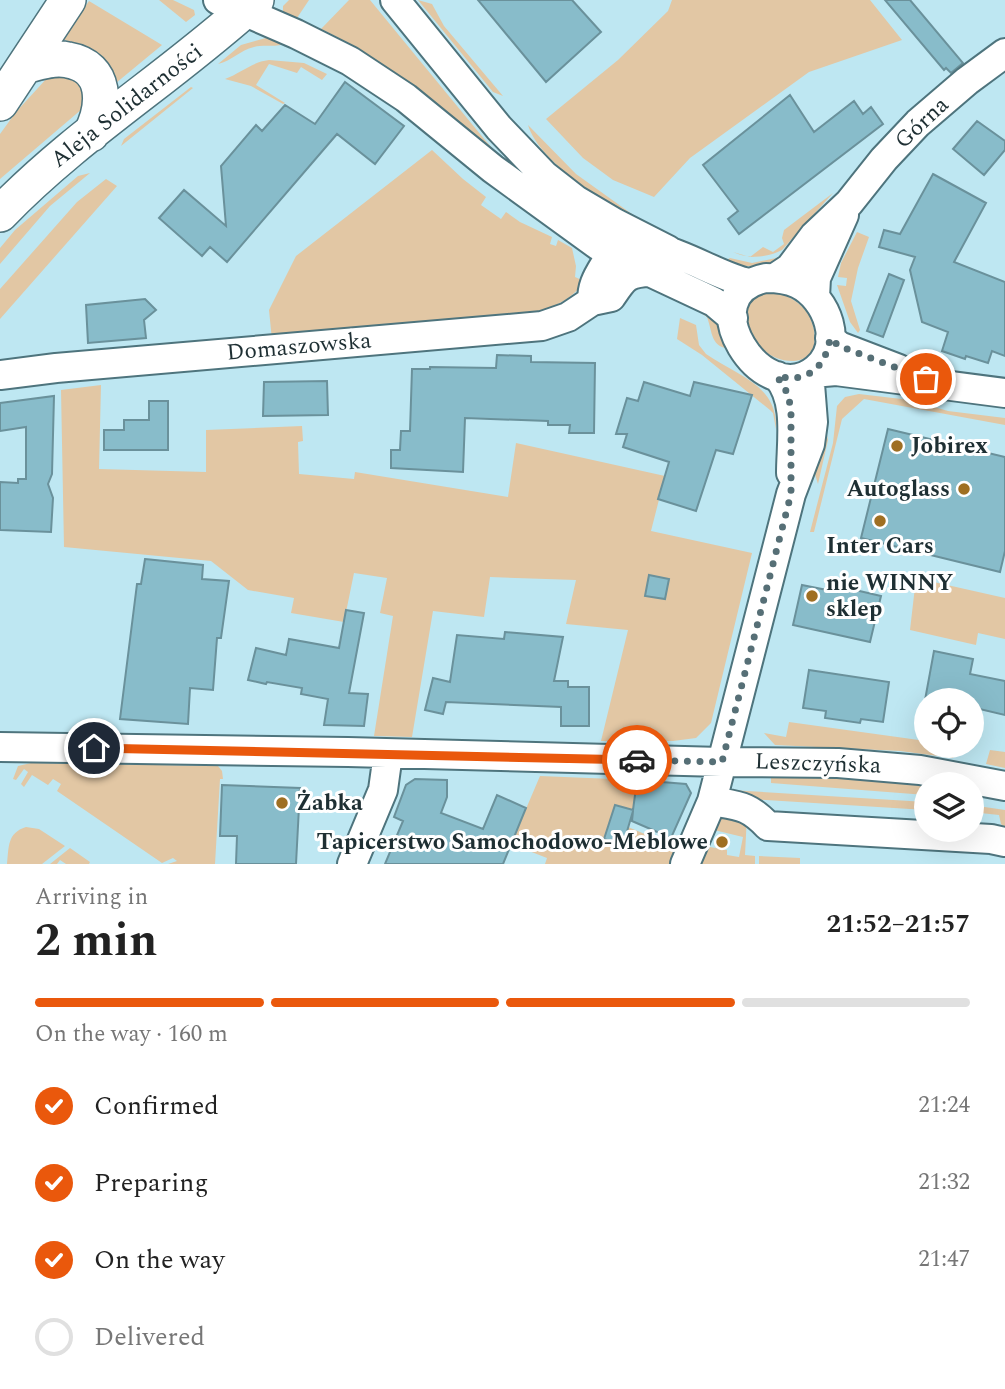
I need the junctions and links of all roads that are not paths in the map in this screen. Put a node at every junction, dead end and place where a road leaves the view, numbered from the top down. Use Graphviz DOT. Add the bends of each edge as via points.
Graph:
graph roads {
  1 [pos="68,0"];
  2 [pos="395,0"];
  3 [pos="239,4"];
  4 [pos="1005,53"];
  5 [pos="25,66"];
  6 [pos="0,103"];
  7 [pos="91,134"];
  8 [pos="849,203"];
  9 [pos="0,214"];
  10 [pos="668,250"];
  11 [pos="615,255"];
  12 [pos="650,272"];
  13 [pos="762,280"];
  14 [pos="815,297"];
  15 [pos="592,302"];
  16 [pos="733,318"];
  17 [pos="830,338"];
  18 [pos="812,373"];
  19 [pos="0,375"];
  20 [pos="777,376"];
  21 [pos="948,386"];
  22 [pos="1005,394"];
  23 [pos="791,494"];
  24 [pos="0,747"];
  25 [pos="388,754"];
  26 [pos="722,762"];
  27 [pos="1005,786"];
  28 [pos="712,800"];
  29 [pos="1005,842"];
  30 [pos="352,864"];
  31 [pos="685,864"];
  1 -- 5 [label="main road"];
  2 -- 10 [label="street" via="499,128 544,175 576,200"];
  3 -- 7 [label="main road, Aleja Solidarności" via="179,67"];
  3 -- 11 [label="street" via="350,61 407,98 493,169"];
  4 -- 8 [label="street, Górna" via="918,123"];
  5 -- 6 [label="main road"];
  5 -- 7 [label="main road" via="69,60 86,66 98,80 102,98"];
  7 -- 9 [label="main road, Aleja Solidarności"];
  8 -- 13 [label="street, Górna" via="814,236 785,273"];
  8 -- 14 [label="street, Górna" via="816,278"];
  10 -- 11 [label="street" via="640,247"];
  10 -- 13 [label="street" via="731,278"];
  11 -- 12 [label="street"];
  11 -- 15 [label="street" via="595,281"];
  12 -- 15 [label="street, Domaszowska" via="631,274 611,297"];
  12 -- 16 [label="street" via="714,302"];
  13 -- 14 [label="street" via="797,283"];
  13 -- 16 [label="street" via="739,292"];
  14 -- 17 [label="street" via="826,315"];
  15 -- 19 [label="street, Domaszowska" via="555,323 527,328"];
  16 -- 20 [label="street" via="746,354"];
  17 -- 18 [label="street" via="823,361"];
  17 -- 21 [label="street" via="839,346"];
  18 -- 20 [label="street"];
  18 -- 21 [label="street" via="836,371"];
  18 -- 23 [label="street" via="813,431"];
  20 -- 23 [label="street" via="791,410"];
  21 -- 22 [label="street"];
  23 -- 26 [label="street"];
  24 -- 25 [label="street, Leszczyńska"];
  25 -- 26 [label="street, Leszczyńska"];
  25 -- 30 [label="street" via="383,790"];
  26 -- 27 [label="street, Leszczyńska" via="864,764"];
  26 -- 28 [label="street"];
  28 -- 29 [label="street" via="740,805 768,826"];
  28 -- 31 [label="street"];
}
